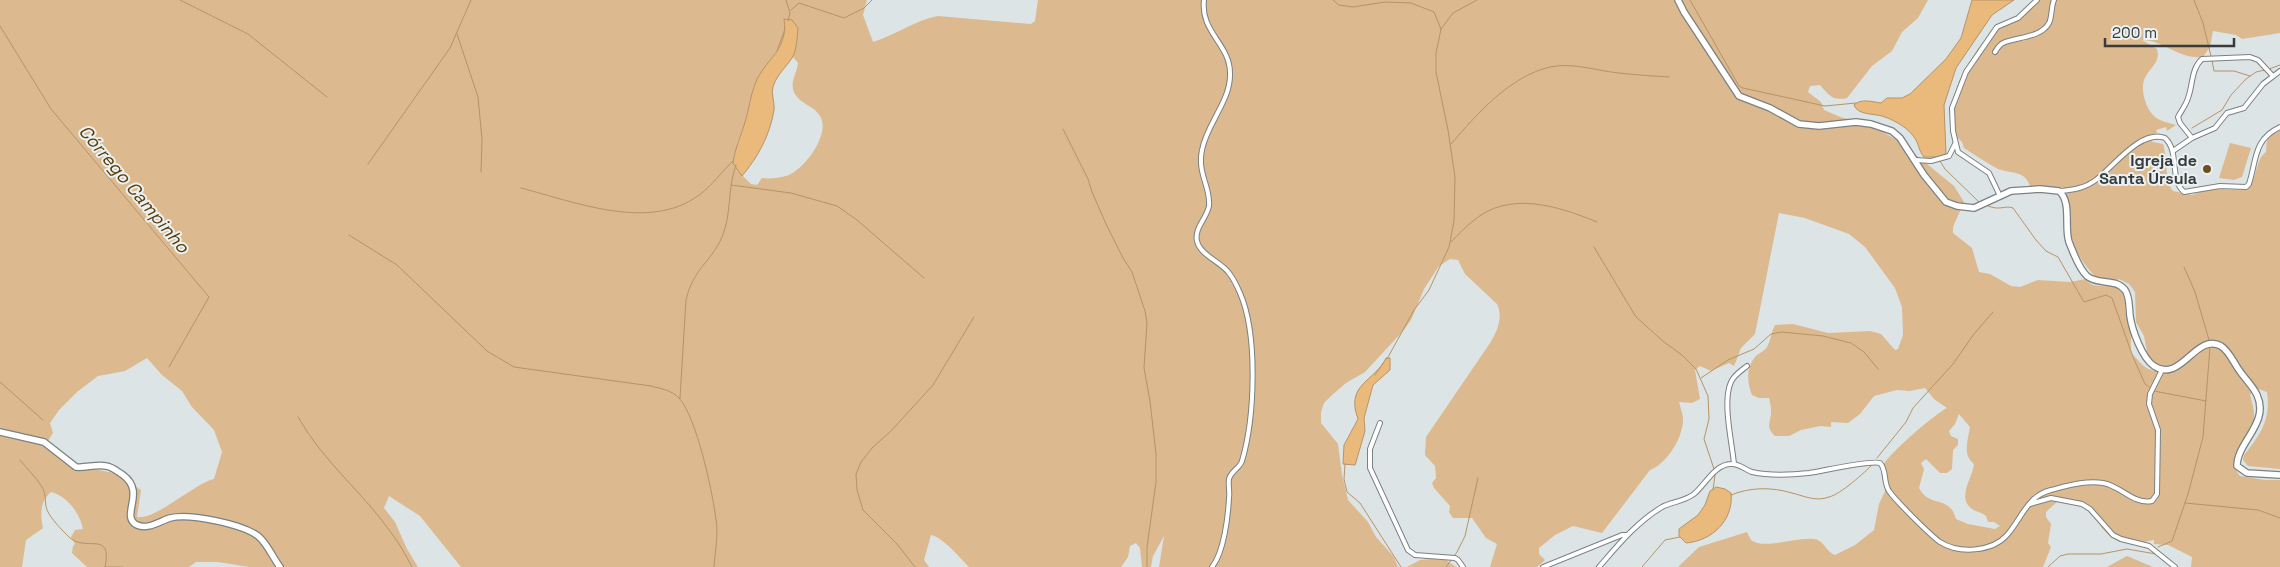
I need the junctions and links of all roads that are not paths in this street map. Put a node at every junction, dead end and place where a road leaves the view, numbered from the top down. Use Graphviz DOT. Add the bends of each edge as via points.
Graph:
graph roads {
  1 [pos="1204,0"];
  2 [pos="1678,0"];
  3 [pos="2037,0"];
  4 [pos="2054,0"];
  5 [pos="1995,52"];
  6 [pos="2280,71"];
  7 [pos="2272,76"];
  8 [pos="2280,127"];
  9 [pos="2192,138"];
  10 [pos="1955,144"];
  11 [pos="2173,151"];
  12 [pos="1915,160"];
  13 [pos="2059,192"];
  14 [pos="2000,196"];
  15 [pos="1747,366"];
  16 [pos="2162,370"];
  17 [pos="1380,423"];
  18 [pos="0,432"];
  19 [pos="1734,464"];
  20 [pos="2280,475"];
  21 [pos="2030,504"];
  22 [pos="1627,535"];
  23 [pos="280,567"];
  24 [pos="1212,567"];
  25 [pos="1463,567"];
  26 [pos="1543,567"];
  27 [pos="1599,567"];
  28 [pos="2175,567"];
  1 -- 24 [label="street" via="1205,20 1227,56 1230,71 1227,92 1202,148 1200,166 1209,204 1197,233 1197,242 1228,272 1239,292 1248,322 1252,381 1242,460 1229,479 1221,549"];
  2 -- 12 [label="street" via="1739,96 1799,124 1819,126 1856,122 1880,126 1897,135"];
  3 -- 10 [label="street" via="2018,18 1997,27 1966,72 1952,108"];
  4 -- 5 [label="street" via="2047,26 2035,34 2003,43"];
  6 -- 7 [label="street"];
  7 -- 9 [label="street" via="2244,108 2227,113 2215,128"];
  7 -- 9 [label="street" via="2258,60 2250,57 2202,59 2194,74 2188,100 2178,117"];
  8 -- 11 [label="street" via="2261,141 2249,184 2244,188 2220,186 2184,192 2177,180"];
  9 -- 11 [label="street"];
  10 -- 12 [label="street" via="1948,156 1931,161"];
  10 -- 14 [label="street" via="1960,155 1989,173"];
  11 -- 13 [label="street" via="2165,138 2151,138 2129,150 2096,180 2083,187"];
  12 -- 14 [label="street" via="1946,202 1974,208"];
  13 -- 14 [label="street" via="2019,189"];
  13 -- 16 [label="street" via="2065,200 2069,242 2081,268 2093,280 2124,288 2133,328 2145,358"];
  15 -- 19 [label="street" via="1732,379 1729,388 1728,414"];
  16 -- 20 [label="street" via="2174,368 2205,345 2215,344 2225,350 2259,400 2254,432 2240,453 2237,466 2247,473"];
  16 -- 21 [label="street" via="2150,394 2149,404 2158,430 2155,498 2140,501 2112,486 2096,483 2041,493"];
  17 -- 25 [label="street" via="1370,449 1370,468 1408,550 1415,555 1455,558"];
  18 -- 23 [label="street" via="44,442 76,467 99,465 130,480 133,487 130,516 140,526 186,516 208,519 256,535"];
  19 -- 21 [label="street" via="1752,472 1786,474 1880,463 1884,468 1885,485 1894,497 1940,542 1961,548 1983,548 2000,541"];
  19 -- 22 [label="street" via="1718,470 1693,495 1662,508"];
  21 -- 28 [label="street" via="2051,498 2082,504 2113,535 2149,546"];
  22 -- 26 [label="street"];
  22 -- 27 [label="street"];
}
